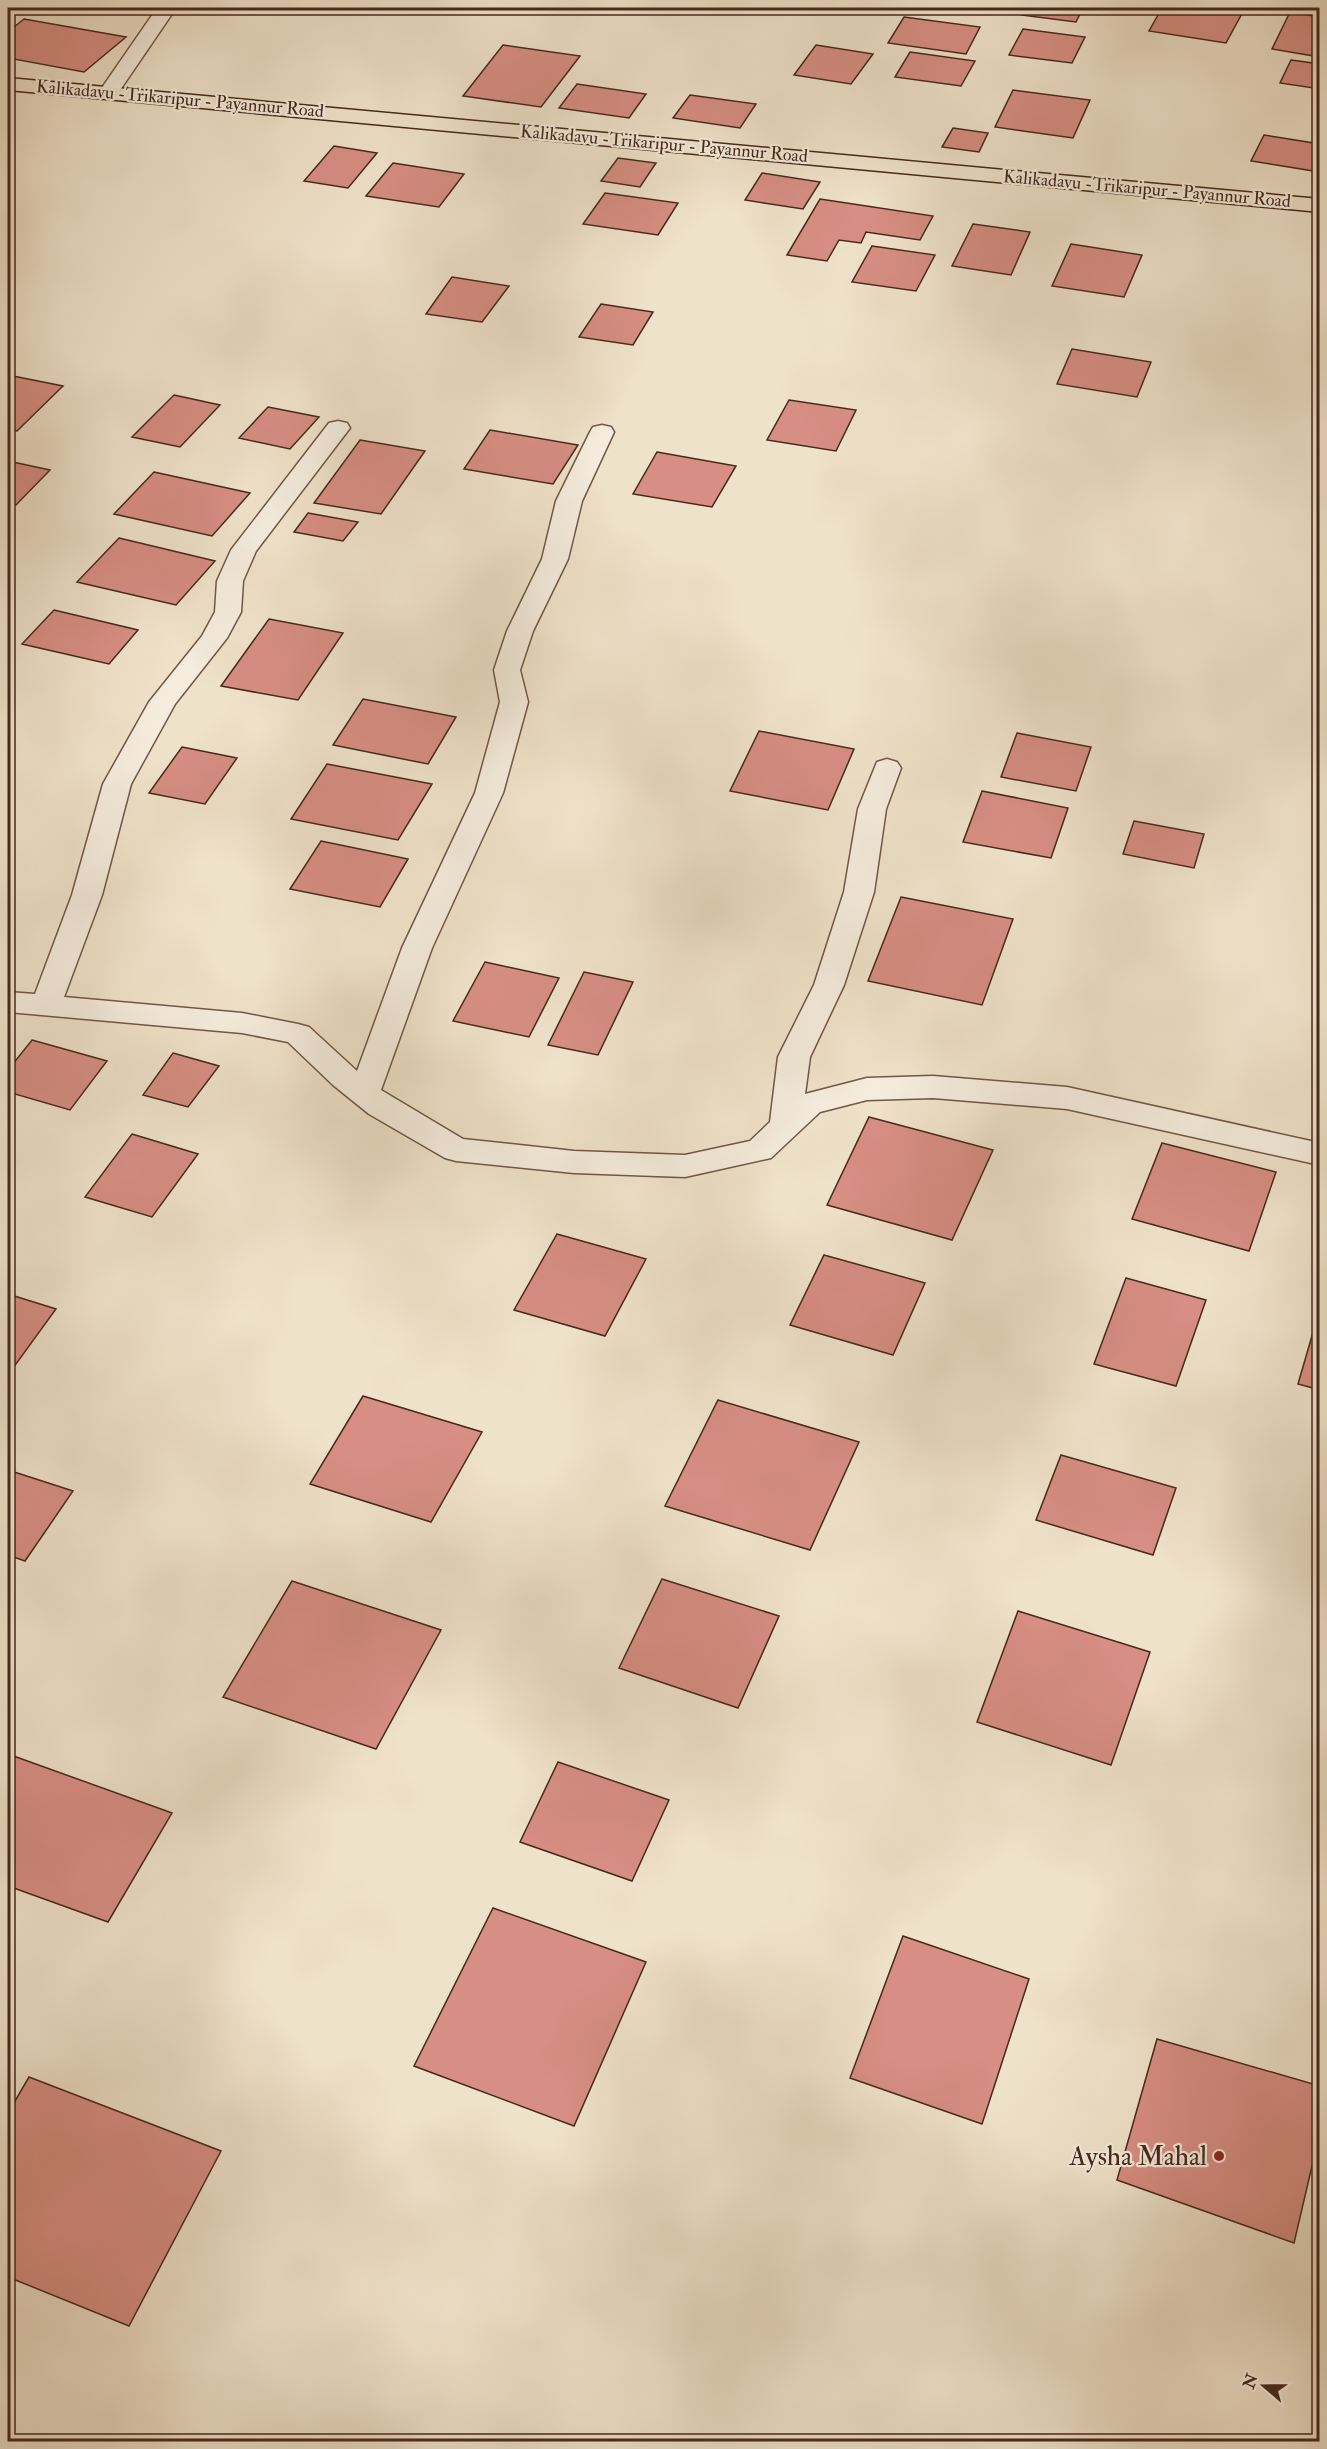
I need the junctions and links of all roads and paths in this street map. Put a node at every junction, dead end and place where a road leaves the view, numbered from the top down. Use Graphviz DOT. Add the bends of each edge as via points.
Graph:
graph roads {
  1 [pos="166,8"];
  2 [pos="8,84"];
  3 [pos="109,92"];
  4 [pos="1320,206"];
  5 [pos="338,428"];
  6 [pos="602,432"];
  7 [pos="887,768"];
  8 [pos="8,1002"];
  9 [pos="46,1005"];
  10 [pos="364,1094"];
  11 [pos="785,1127"];
  12 [pos="1320,1155"];
  1 -- 3 [label="street"];
  2 -- 3 [label="main road, Kalikadavu -Trikaripur - Payannur Road"];
  3 -- 4 [label="main road, Kalikadavu -Trikaripur - Payannur Road"];
  5 -- 9 [label="street" via="244,550 230,581 228,612 214,638 163,702 117,784 87,895"];
  6 -- 10 [label="street" via="569,501 555,559 520,631 507,670 514,702 489,793 417,948"];
  7 -- 11 [label="street" via="872,809 859,892 829,985 794,1057"];
  8 -- 9 [label="street"];
  9 -- 10 [label="street" via="242,1023 298,1034"];
  10 -- 11 [label="street" via="456,1150 574,1162 685,1166 760,1150"];
  11 -- 12 [label="street" via="809,1104 867,1089 933,1087 1067,1098"];
}
